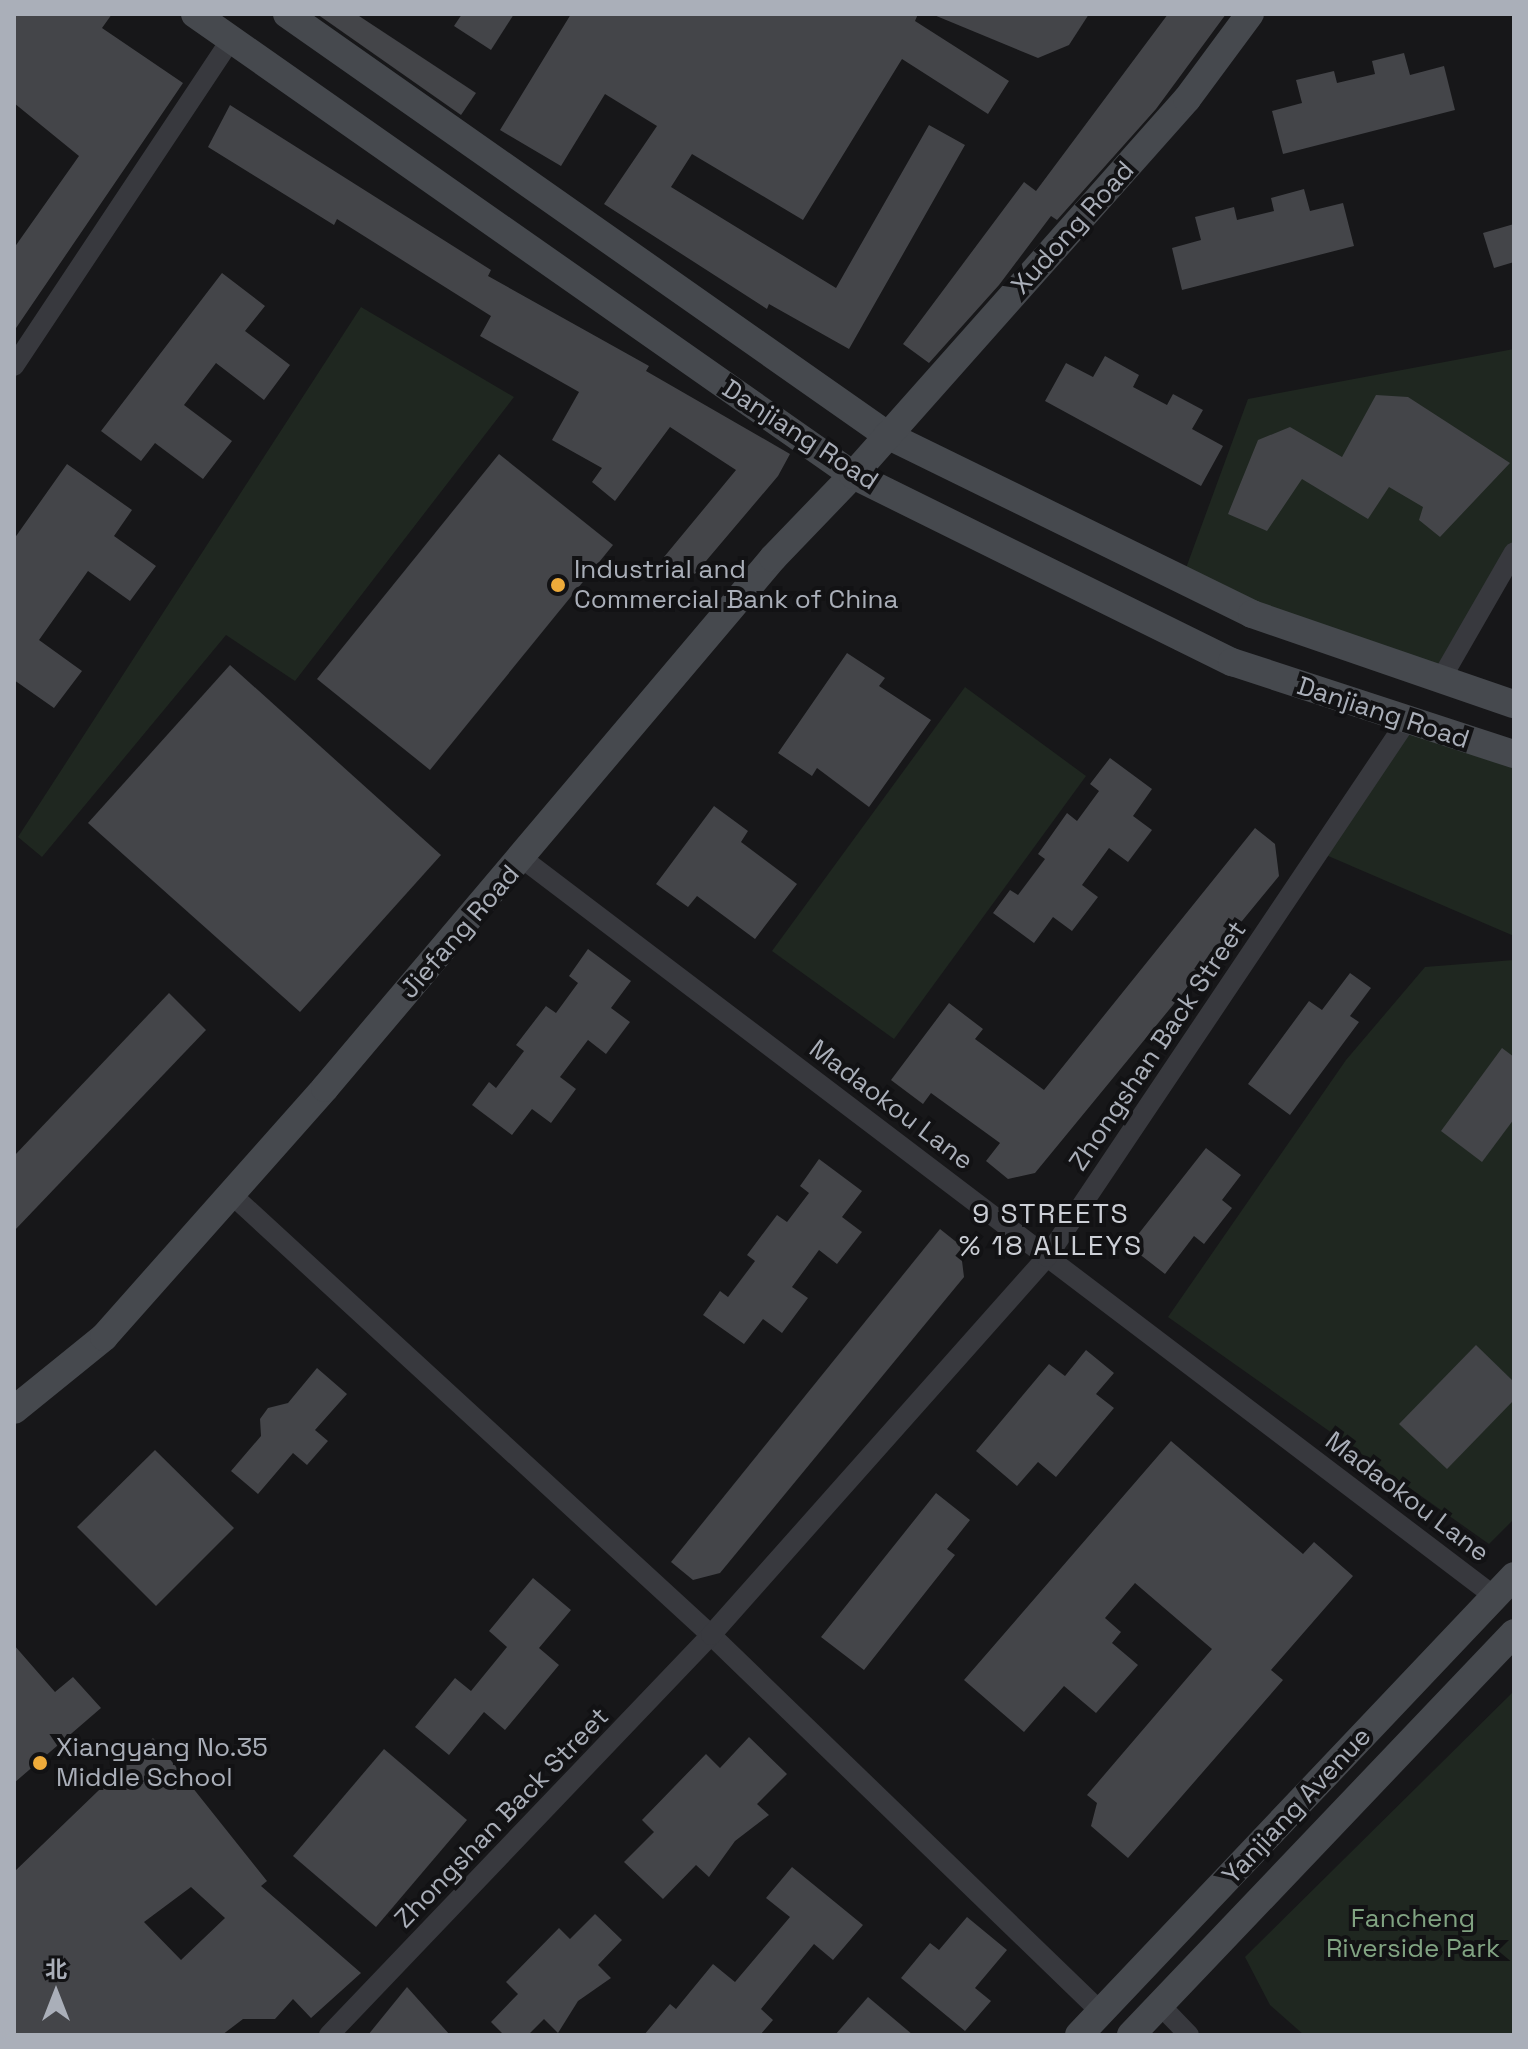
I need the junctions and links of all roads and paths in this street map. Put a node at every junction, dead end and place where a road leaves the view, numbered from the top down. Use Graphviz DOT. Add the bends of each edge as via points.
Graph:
graph roads {
  1 [pos="195,14"];
  2 [pos="287,14"];
  3 [pos="1250,14"];
  4 [pos="231,39"];
  5 [pos="14,366"];
  6 [pos="887,435"];
  7 [pos="853,475"];
  8 [pos="1514,552"];
  9 [pos="1441,679"];
  10 [pos="1514,704"];
  11 [pos="1406,722"];
  12 [pos="1514,754"];
  13 [pos="523,859"];
  14 [pos="231,1194"];
  15 [pos="1047,1257"];
  16 [pos="14,1410"];
  17 [pos="1514,1576"];
  18 [pos="1494,1596"];
  19 [pos="1514,1633"];
  20 [pos="711,1635"];
  21 [pos="1159,2004"];
  22 [pos="1101,2012"];
  23 [pos="329,2035"];
  24 [pos="1079,2035"];
  25 [pos="1131,2035"];
  26 [pos="1189,2035"];
  1 -- 4 [label="main road, Danjiang Road"];
  2 -- 6 [label="main road, Danjiang Road"];
  3 -- 6 [label="main road, Xudong Road" via="1187,99"];
  4 -- 5 [label="street"];
  4 -- 7 [label="main road, Danjiang Road"];
  6 -- 7 [label="main road, Jiefang Road"];
  6 -- 9 [label="main road, Danjiang Road" via="1252,614"];
  7 -- 11 [label="main road, Danjiang Road" via="1232,662"];
  7 -- 13 [label="main road, Jiefang Road" via="773,558"];
  8 -- 9 [label="street"];
  9 -- 10 [label="main road, Danjiang Road"];
  11 -- 12 [label="main road, Danjiang Road"];
  11 -- 15 [label="street, Zhongshan Back Street"];
  13 -- 14 [label="main road, Jiefang Road"];
  13 -- 15 [label="street, Madaokou Lane"];
  14 -- 16 [label="main road, Jiefang Road" via="104,1337"];
  14 -- 20 [label="street"];
  15 -- 18 [label="street, Madaokou Lane"];
  15 -- 20 [label="street, Zhongshan Back Street"];
  17 -- 18 [label="main road, Yanjiang Avenue"];
  18 -- 22 [label="main road, Yanjiang Avenue"];
  19 -- 21 [label="main road, Yanjiang Avenue"];
  20 -- 22 [label="street"];
  20 -- 23 [label="street, Zhongshan Back Street"];
  21 -- 25 [label="main road, Yanjiang Avenue"];
  21 -- 26 [label="street"];
  22 -- 24 [label="main road, Yanjiang Avenue"];
}
